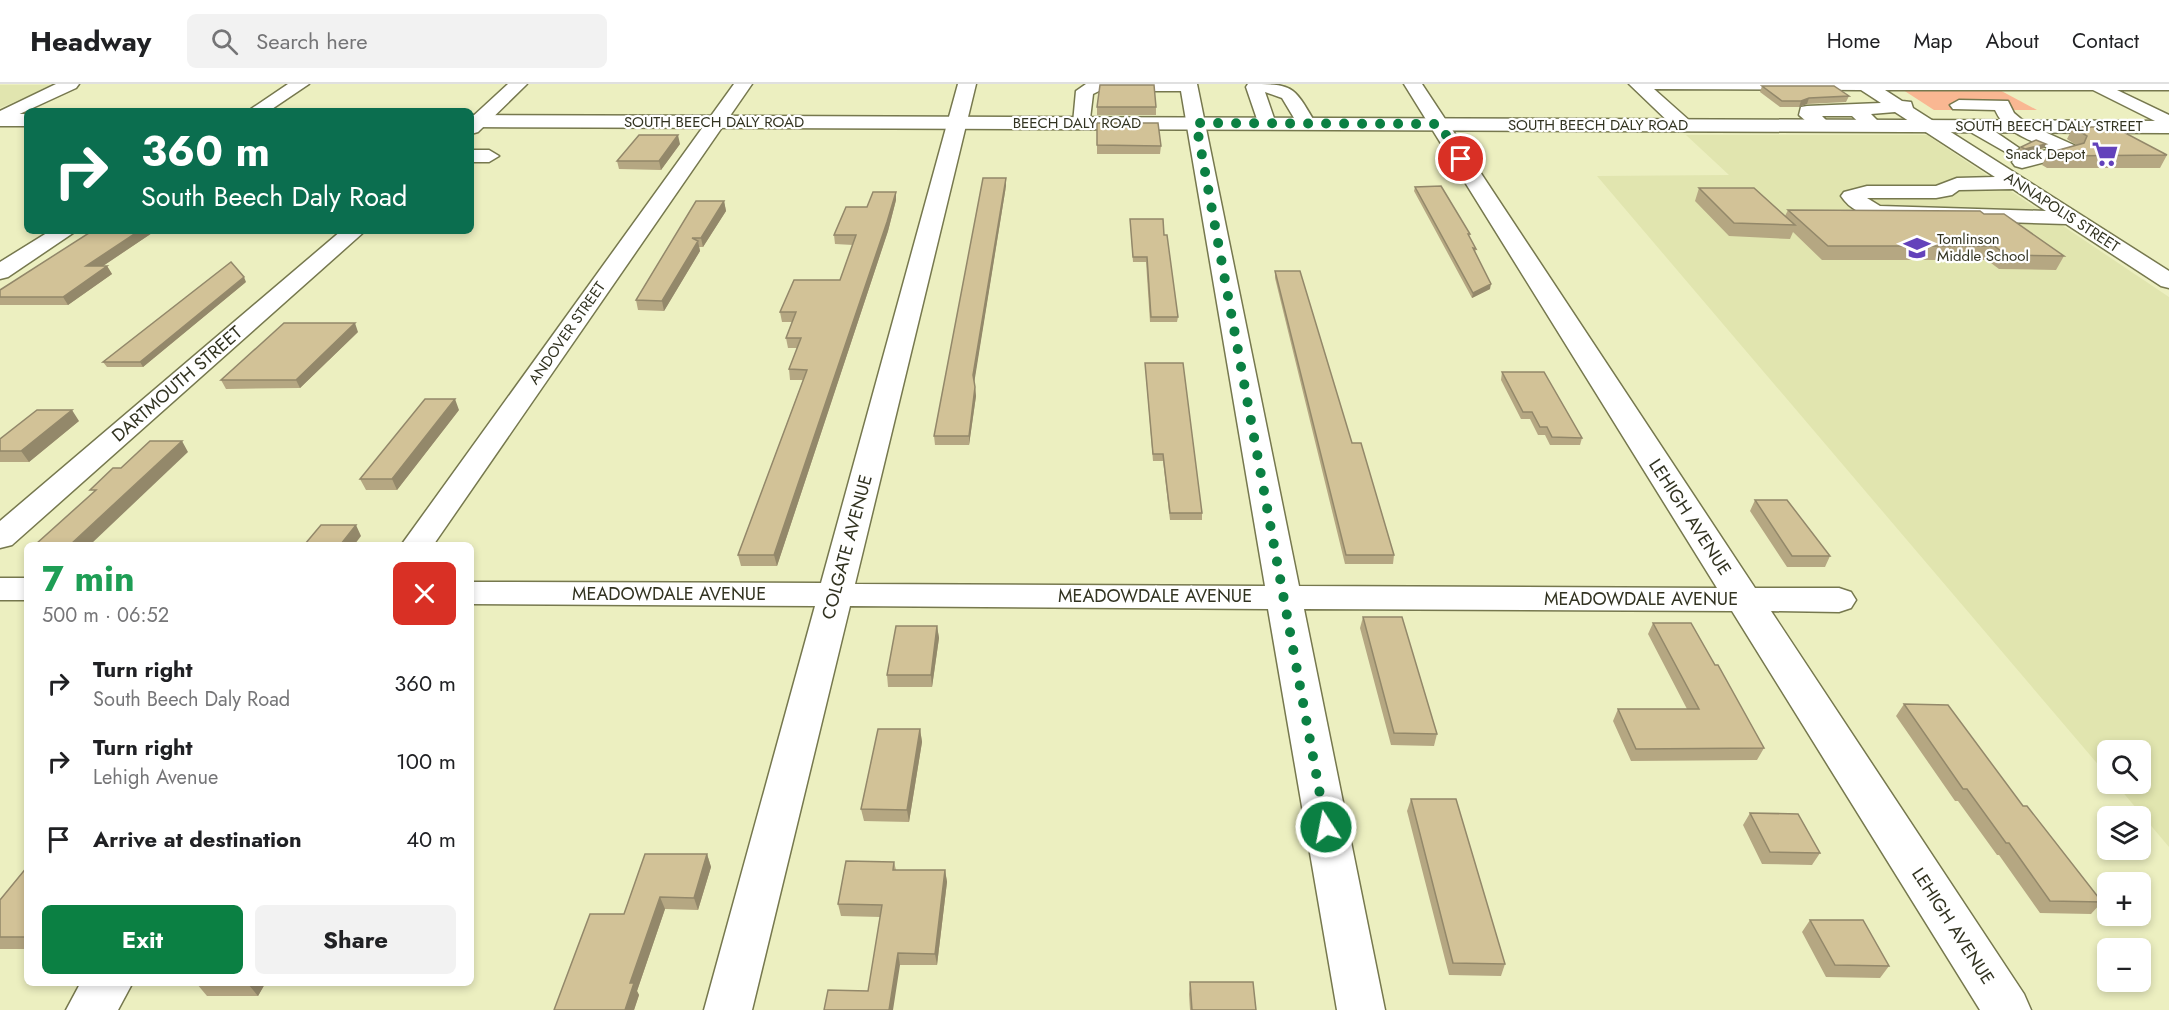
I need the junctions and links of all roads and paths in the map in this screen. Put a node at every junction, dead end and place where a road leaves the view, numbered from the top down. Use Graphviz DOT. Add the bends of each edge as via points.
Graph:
graph roads {
  1 [pos="70,84"];
  2 [pos="300,84"];
  3 [pos="518,84"];
  4 [pos="743,84"];
  5 [pos="967,84"];
  6 [pos="1413,84"];
  7 [pos="1638,84"];
  8 [pos="1864,84"];
  9 [pos="2092,84"];
  10 [pos="1189,85"];
  11 [pos="2135,85"];
  12 [pos="2169,85"];
  13 [pos="2169,101"];
  14 [pos="1899,106"];
  15 [pos="262,108"];
  16 [pos="1854,111"];
  17 [pos="0,119"];
  18 [pos="24,120"];
  19 [pos="717,122"];
  20 [pos="474,123"];
  21 [pos="958,123"];
  22 [pos="1082,123"];
  23 [pos="1196,123"];
  24 [pos="474,124"];
  25 [pos="1267,124"];
  26 [pos="1307,124"];
  27 [pos="1439,124"];
  28 [pos="2169,124"];
  29 [pos="1683,125"];
  30 [pos="1822,125"];
  31 [pos="1874,125"];
  32 [pos="1929,126"];
  33 [pos="1974,126"];
  34 [pos="2018,126"];
  35 [pos="2026,151"];
  36 [pos="2018,183"];
  37 [pos="1957,184"];
  38 [pos="2000,214"];
  39 [pos="2071,218"];
  40 [pos="60,234"];
  41 [pos="351,234"];
  42 [pos="0,272"];
  43 [pos="2169,280"];
  44 [pos="0,538"];
  45 [pos="419,542"];
  46 [pos="0,589"];
  47 [pos="24,589"];
  48 [pos="474,592"];
  49 [pos="835,595"];
  50 [pos="1284,597"];
  51 [pos="1743,599"];
  52 [pos="1839,600"];
  53 [pos="106,986"];
  54 [pos="90,1010"];
  55 [pos="728,1010"];
  56 [pos="1360,1010"];
  57 [pos="2007,1010"];
  1 -- 17 [label="street"];
  2 -- 15 [label="street"];
  3 -- 20 [label="street"];
  4 -- 19 [label="street, ANDOVER STREET"];
  5 -- 21 [label="street, COLGATE AVENUE"];
  6 -- 27 [label="street, LEHIGH AVENUE"];
  7 -- 8 [label="street"];
  7 -- 29 [label="street"];
  8 -- 9 [label="street"];
  8 -- 14 [label="street, ANNAPOLIS STREET"];
  9 -- 11 [label="street"];
  9 -- 28 [label="street"];
  10 -- 22 [label="street" via="1096,86 1085,91"];
  10 -- 23 [label="street"];
  11 -- 12 [label="street"];
  11 -- 13 [label="street"];
  14 -- 16 [label="street" via="1860,107"];
  14 -- 32 [label="street, ANNAPOLIS STREET"];
  14 -- 34 [label="street" via="2002,105 2003,112"];
  16 -- 30 [label="street" via="1807,111"];
  16 -- 31 [label="street"];
  17 -- 18 [label="street"];
  19 -- 21 [label="street, SOUTH BEECH DALY ROAD"];
  19 -- 24 [label="street, SOUTH BEECH DALY ROAD"];
  19 -- 45 [label="street, ANDOVER STREET"];
  21 -- 22 [label="street, BEECH DALY ROAD"];
  21 -- 49 [label="street, COLGATE AVENUE"];
  22 -- 23 [label="street, BEECH DALY ROAD"];
  23 -- 25 [label="street, SOUTH BEECH DALY ROAD"];
  23 -- 50 [label="street"];
  25 -- 26 [label="street, SOUTH BEECH DALY ROAD"];
  25 -- 26 [label="street" via="1255,87 1278,86 1290,93"];
  26 -- 27 [label="street, SOUTH BEECH DALY ROAD"];
  27 -- 29 [label="street, SOUTH BEECH DALY ROAD"];
  27 -- 51 [label="street, LEHIGH AVENUE"];
  28 -- 34 [label="street, SOUTH BEECH DALY STREET"];
  29 -- 30 [label="street, SOUTH BEECH DALY ROAD"];
  30 -- 31 [label="street, SOUTH BEECH DALY ROAD"];
  31 -- 32 [label="street, SOUTH BEECH DALY ROAD"];
  32 -- 33 [label="street, SOUTH BEECH DALY STREET"];
  32 -- 35 [label="street, ANNAPOLIS STREET" via="1961,147"];
  33 -- 34 [label="street, SOUTH BEECH DALY STREET"];
  33 -- 35 [label="street"];
  34 -- 35 [label="street"];
  35 -- 36 [label="street, ANNAPOLIS STREET"];
  36 -- 37 [label="street"];
  36 -- 39 [label="street, ANNAPOLIS STREET"];
  37 -- 38 [label="street"];
  37 -- 38 [label="street" via="1945,191 1867,192 1851,196 1867,209 1880,212"];
  38 -- 39 [label="street"];
  39 -- 43 [label="street, ANNAPOLIS STREET"];
  40 -- 42 [label="street"];
  41 -- 44 [label="street, DARTMOUTH STREET"];
  46 -- 47 [label="street"];
  48 -- 49 [label="street, MEADOWDALE AVENUE"];
  49 -- 50 [label="street, MEADOWDALE AVENUE"];
  49 -- 55 [label="street, COLGATE AVENUE"];
  50 -- 51 [label="street, MEADOWDALE AVENUE"];
  50 -- 56 [label="street"];
  51 -- 52 [label="street, MEADOWDALE AVENUE"];
  51 -- 57 [label="street, LEHIGH AVENUE"];
  53 -- 54 [label="street"];
}
